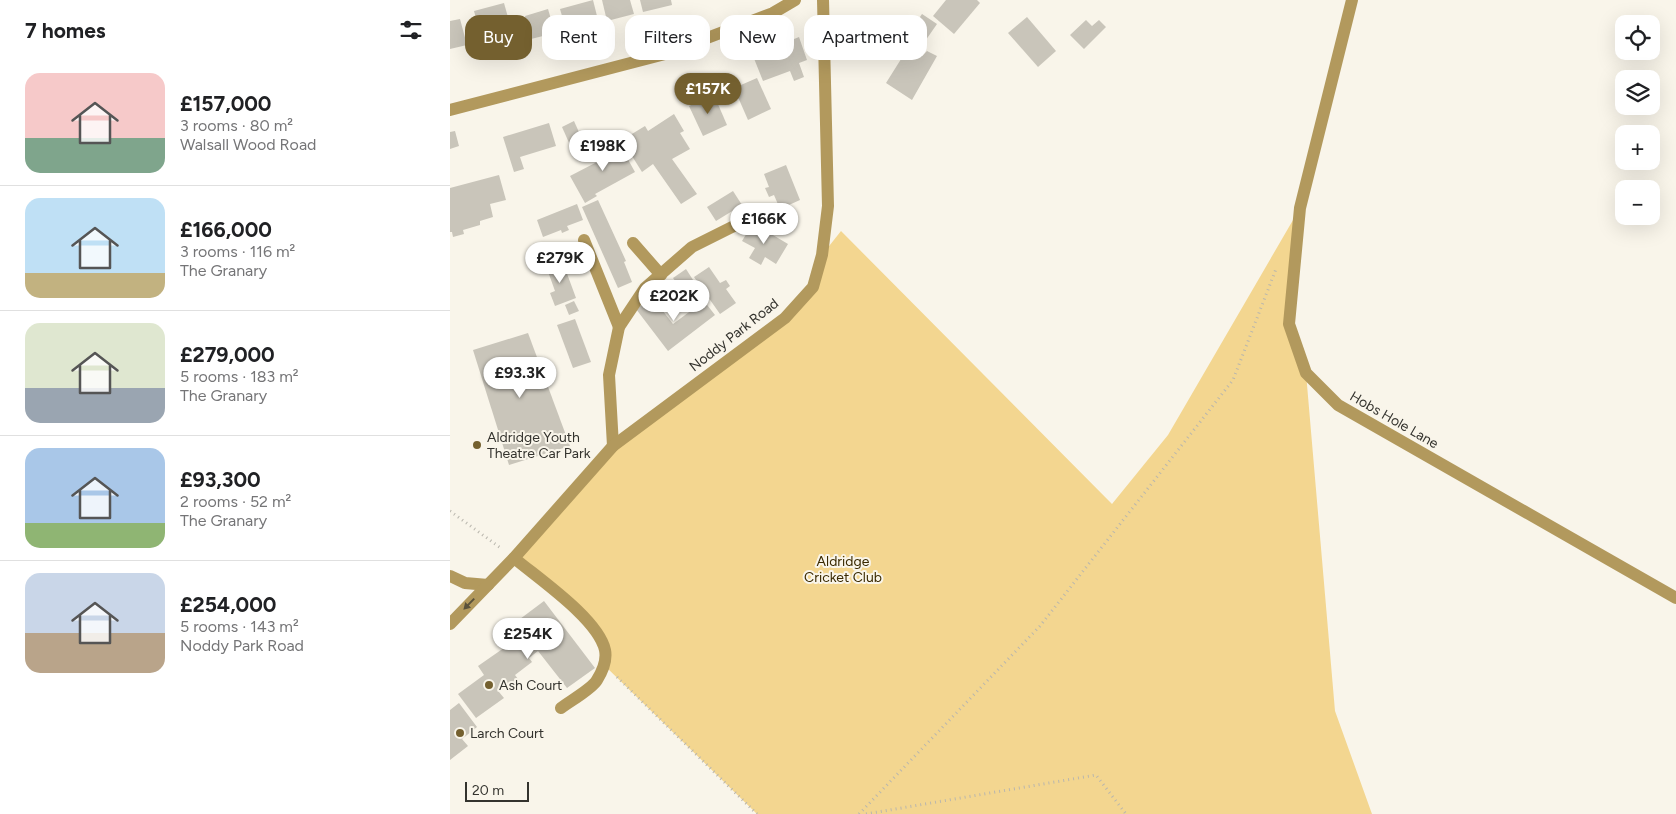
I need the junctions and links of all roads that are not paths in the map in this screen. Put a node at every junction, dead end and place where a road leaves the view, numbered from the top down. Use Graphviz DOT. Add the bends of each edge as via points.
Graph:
graph roads {
  1 [pos="795,0"];
  2 [pos="822,0"];
  3 [pos="1352,0"];
  4 [pos="450,110"];
  5 [pos="740,223"];
  6 [pos="584,240"];
  7 [pos="633,243"];
  8 [pos="661,275"];
  9 [pos="619,327"];
  10 [pos="614,446"];
  11 [pos="514,558"];
  12 [pos="450,576"];
  13 [pos="488,585"];
  14 [pos="1676,598"];
  15 [pos="450,624"];
  16 [pos="561,708"];
  1 -- 4 [label="street" via="773,13 665,54"];
  2 -- 10 [label="street, Noddy Park Road" via="828,206 822,255 813,287 785,318"];
  3 -- 14 [label="street, Hobs Hole Lane" via="1300,208 1289,324 1306,373 1338,405"];
  5 -- 8 [label="street" via="692,247"];
  6 -- 9 [label="street"];
  7 -- 8 [label="street"];
  8 -- 9 [label="street" via="645,288"];
  9 -- 10 [label="street" via="609,375"];
  10 -- 11 [label="street, Noddy Park Road"];
  11 -- 13 [label="street, Noddy Park Road"];
  11 -- 16 [label="street" via="585,617 605,650 604,665 597,682"];
  12 -- 13 [label="street" via="465,583"];
  13 -- 15 [label="street, Noddy Park Road, one-way"];
}
